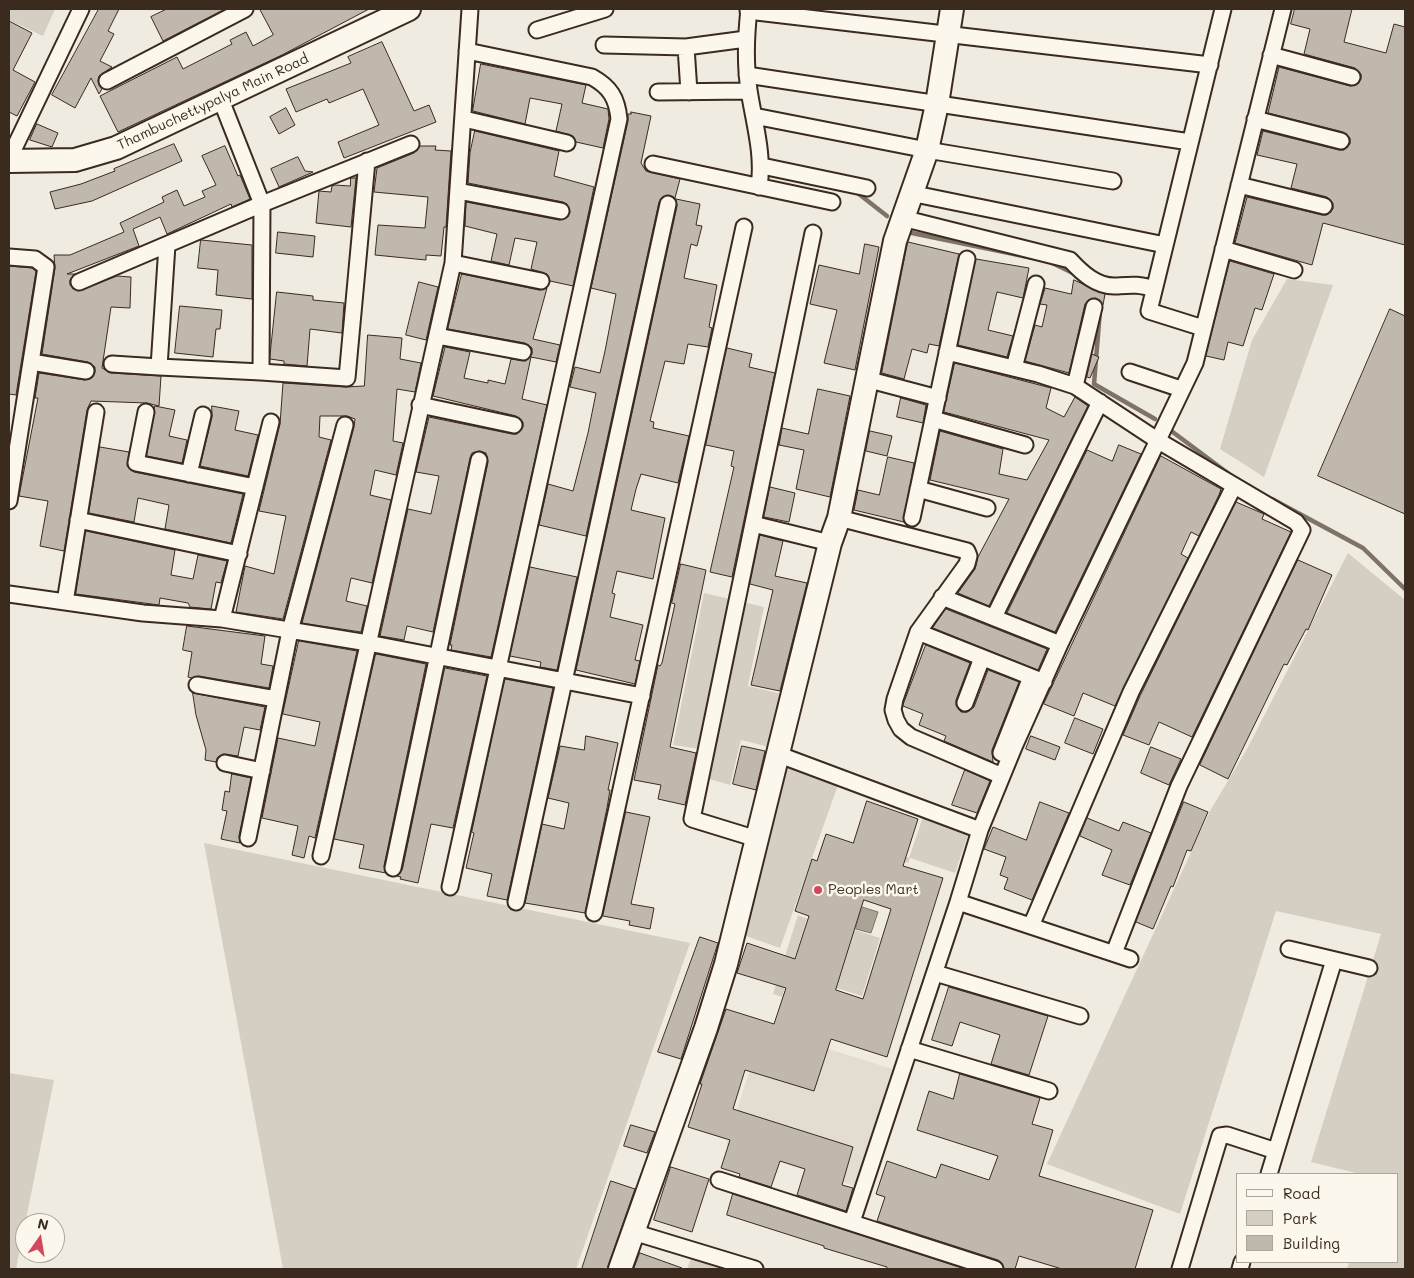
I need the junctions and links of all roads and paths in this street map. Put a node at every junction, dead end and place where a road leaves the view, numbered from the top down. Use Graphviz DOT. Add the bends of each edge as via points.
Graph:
graph roads {
  1 [pos="81,9"];
  2 [pos="245,9"];
  3 [pos="409,9"];
  4 [pos="470,9"];
  5 [pos="604,9"];
  6 [pos="952,9"];
  7 [pos="1223,9"];
  8 [pos="1283,9"];
  9 [pos="749,10"];
  10 [pos="537,30"];
  11 [pos="947,35"];
  12 [pos="746,39"];
  13 [pos="604,45"];
  14 [pos="686,47"];
  15 [pos="467,51"];
  16 [pos="1271,55"];
  17 [pos="1210,65"];
  18 [pos="747,75"];
  19 [pos="1352,77"];
  20 [pos="107,81"];
  21 [pos="749,91"];
  22 [pos="658,92"];
  23 [pos="689,92"];
  24 [pos="221,100"];
  25 [pos="937,104"];
  26 [pos="754,116"];
  27 [pos="464,119"];
  28 [pos="1255,119"];
  29 [pos="1341,140"];
  30 [pos="1190,142"];
  31 [pos="567,143"];
  32 [pos="411,144"];
  33 [pos="926,150"];
  34 [pos="9,160"];
  35 [pos="367,161"];
  36 [pos="653,164"];
  37 [pos="762,166"];
  38 [pos="1113,181"];
  39 [pos="1239,185"];
  40 [pos="759,186"];
  41 [pos="867,188"];
  42 [pos="458,191"];
  43 [pos="910,193"];
  44 [pos="832,202"];
  45 [pos="262,204"];
  46 [pos="668,204"];
  47 [pos="1324,206"];
  48 [pos="561,211"];
  49 [pos="902,218"];
  50 [pos="744,227"];
  51 [pos="814,233"];
  52 [pos="167,245"];
  53 [pos="1165,245"];
  54 [pos="1223,250"];
  55 [pos="9,257"];
  56 [pos="967,259"];
  57 [pos="453,263"];
  58 [pos="1294,270"];
  59 [pos="541,281"];
  60 [pos="79,282"];
  61 [pos="1036,284"];
  62 [pos="1154,289"];
  63 [pos="1094,307"];
  64 [pos="1203,328"];
  65 [pos="436,336"];
  66 [pos="523,352"];
  67 [pos="947,352"];
  68 [pos="31,362"];
  69 [pos="112,364"];
  70 [pos="159,367"];
  71 [pos="1014,368"];
  72 [pos="86,371"];
  73 [pos="262,372"];
  74 [pos="1130,372"];
  75 [pos="866,379"];
  76 [pos="1075,386"];
  77 [pos="1181,390"];
  78 [pos="938,398"];
  79 [pos="1100,402"];
  80 [pos="420,406"];
  81 [pos="96,412"];
  82 [pos="146,412"];
  83 [pos="203,415"];
  84 [pos="933,419"];
  85 [pos="271,422"];
  86 [pos="345,425"];
  87 [pos="514,425"];
  88 [pos="1157,440"];
  89 [pos="1025,445"];
  90 [pos="479,460"];
  91 [pos="189,474"];
  92 [pos="1234,486"];
  93 [pos="255,487"];
  94 [pos="918,489"];
  95 [pos="9,501"];
  96 [pos="988,508"];
  97 [pos="839,518"];
  98 [pos="912,518"];
  99 [pos="78,520"];
  100 [pos="753,524"];
  101 [pos="830,543"];
  102 [pos="239,554"];
  103 [pos="9,594"];
  104 [pos="942,597"];
  105 [pos="65,602"];
  106 [pos="994,617"];
  107 [pos="222,619"];
  108 [pos="290,631"];
  109 [pos="918,632"];
  110 [pos="368,643"];
  111 [pos="1060,644"];
  112 [pos="438,657"];
  113 [pos="982,658"];
  114 [pos="497,669"];
  115 [pos="1038,680"];
  116 [pos="564,681"];
  117 [pos="197,684"];
  118 [pos="642,696"];
  119 [pos="276,699"];
  120 [pos="965,703"];
  121 [pos="777,754"];
  122 [pos="225,763"];
  123 [pos="262,771"];
  124 [pos="997,774"];
  125 [pos="980,830"];
  126 [pos="248,838"];
  127 [pos="757,839"];
  128 [pos="321,856"];
  129 [pos="393,868"];
  130 [pos="450,887"];
  131 [pos="516,902"];
  132 [pos="958,902"];
  133 [pos="594,913"];
  134 [pos="1031,926"];
  135 [pos="1289,948"];
  136 [pos="1114,953"];
  137 [pos="1130,959"];
  138 [pos="1334,960"];
  139 [pos="1369,968"];
  140 [pos="935,973"];
  141 [pos="1080,1016"];
  142 [pos="909,1049"];
  143 [pos="1049,1091"];
  144 [pos="1276,1150"];
  145 [pos="1269,1173"];
  146 [pos="719,1180"];
  147 [pos="852,1222"];
  148 [pos="634,1232"];
  149 [pos="954,1263"];
  150 [pos="620,1269"];
  151 [pos="755,1269"];
  152 [pos="995,1269"];
  153 [pos="1180,1269"];
  1 -- 34 [label="street"];
  2 -- 20 [label="street"];
  3 -- 24 [label="street, Thambuchettypalya Main Road"];
  4 -- 15 [label="street"];
  5 -- 10 [label="street"];
  6 -- 11 [label="street"];
  7 -- 17 [label="street"];
  8 -- 16 [label="street"];
  9 -- 11 [label="street"];
  9 -- 12 [label="street"];
  11 -- 17 [label="street"];
  11 -- 25 [label="street"];
  12 -- 14 [label="street"];
  12 -- 18 [label="street"];
  13 -- 14 [label="street"];
  14 -- 23 [label="street"];
  15 -- 27 [label="street"];
  15 -- 114 [label="street" via="592,77 608,88 615,98 619,118"];
  16 -- 19 [label="street"];
  16 -- 28 [label="street"];
  17 -- 30 [label="street"];
  18 -- 21 [label="street"];
  18 -- 25 [label="street"];
  21 -- 23 [label="street"];
  21 -- 26 [label="street"];
  22 -- 23 [label="street"];
  24 -- 34 [label="street, Thambuchettypalya Main Road" via="90,157 62,162"];
  24 -- 45 [label="street"];
  25 -- 30 [label="street"];
  25 -- 33 [label="street"];
  26 -- 33 [label="street"];
  26 -- 37 [label="street"];
  27 -- 31 [label="street"];
  27 -- 42 [label="street"];
  28 -- 29 [label="street"];
  28 -- 39 [label="street"];
  30 -- 53 [label="street"];
  32 -- 35 [label="street"];
  33 -- 38 [label="street"];
  33 -- 43 [label="street"];
  35 -- 45 [label="street"];
  35 -- 73 [label="street" via="347,378"];
  36 -- 40 [label="street"];
  37 -- 40 [label="street"];
  37 -- 41 [label="street"];
  39 -- 47 [label="street"];
  39 -- 54 [label="street"];
  40 -- 44 [label="street"];
  42 -- 48 [label="street"];
  42 -- 57 [label="street"];
  43 -- 49 [label="street"];
  43 -- 53 [label="street"];
  45 -- 52 [label="street"];
  45 -- 73 [label="street"];
  46 -- 116 [label="street"];
  49 -- 62 [label="street" via="1070,260 1083,274 1104,284 1134,284"];
  49 -- 75 [label="street"];
  50 -- 118 [label="street"];
  51 -- 100 [label="street"];
  52 -- 60 [label="street"];
  52 -- 70 [label="street"];
  53 -- 62 [label="street"];
  54 -- 58 [label="street"];
  54 -- 64 [label="street"];
  55 -- 68 [label="street" via="35,259 46,267"];
  56 -- 67 [label="street"];
  57 -- 59 [label="street"];
  57 -- 65 [label="street"];
  61 -- 71 [label="street"];
  62 -- 64 [label="street" via="1149,311"];
  63 -- 76 [label="street"];
  64 -- 77 [label="street" via="1195,362"];
  65 -- 66 [label="street"];
  65 -- 80 [label="street"];
  67 -- 71 [label="street"];
  67 -- 78 [label="street"];
  68 -- 72 [label="street"];
  68 -- 95 [label="street"];
  69 -- 70 [label="street"];
  70 -- 73 [label="street"];
  71 -- 76 [label="street"];
  74 -- 77 [label="street"];
  75 -- 78 [label="street"];
  75 -- 97 [label="street"];
  76 -- 79 [label="street"];
  77 -- 88 [label="street"];
  78 -- 84 [label="street"];
  79 -- 88 [label="street"];
  79 -- 106 [label="street"];
  80 -- 87 [label="street"];
  80 -- 110 [label="street"];
  81 -- 99 [label="street"];
  82 -- 91 [label="street" via="136,463"];
  83 -- 91 [label="street"];
  84 -- 89 [label="street"];
  84 -- 94 [label="street"];
  85 -- 93 [label="street"];
  86 -- 108 [label="street"];
  88 -- 92 [label="street"];
  88 -- 111 [label="street"];
  90 -- 112 [label="street"];
  91 -- 93 [label="street"];
  92 -- 134 [label="street" via="1131,692"];
  92 -- 136 [label="street" via="1296,522 1301,534 1179,786"];
  93 -- 102 [label="street"];
  94 -- 96 [label="street"];
  94 -- 98 [label="street"];
  97 -- 101 [label="street"];
  97 -- 104 [label="street" via="967,551 966,564"];
  99 -- 102 [label="street"];
  99 -- 105 [label="street"];
  100 -- 101 [label="street"];
  100 -- 127 [label="street" via="692,819"];
  101 -- 121 [label="street"];
  102 -- 107 [label="street"];
  103 -- 105 [label="street"];
  104 -- 106 [label="street"];
  104 -- 109 [label="street"];
  105 -- 107 [label="street" via="143,613"];
  106 -- 111 [label="street"];
  107 -- 108 [label="street"];
  108 -- 110 [label="street"];
  108 -- 119 [label="street"];
  109 -- 113 [label="street"];
  109 -- 124 [label="street" via="893,710 901,729 911,737"];
  110 -- 112 [label="street"];
  110 -- 128 [label="street"];
  111 -- 115 [label="street"];
  112 -- 114 [label="street"];
  112 -- 129 [label="street"];
  113 -- 115 [label="street"];
  113 -- 120 [label="street"];
  114 -- 116 [label="street"];
  114 -- 130 [label="street"];
  115 -- 124 [label="street"];
  116 -- 118 [label="street"];
  116 -- 131 [label="street"];
  117 -- 119 [label="street"];
  118 -- 133 [label="street"];
  119 -- 123 [label="street"];
  121 -- 125 [label="street"];
  121 -- 127 [label="street"];
  122 -- 123 [label="street"];
  123 -- 126 [label="street"];
  124 -- 125 [label="street"];
  125 -- 132 [label="street"];
  127 -- 148 [label="street" via="726,964"];
  132 -- 134 [label="street"];
  132 -- 140 [label="street"];
  134 -- 136 [label="street"];
  135 -- 138 [label="street"];
  136 -- 137 [label="street"];
  138 -- 139 [label="street"];
  138 -- 144 [label="street"];
  140 -- 141 [label="street"];
  140 -- 142 [label="street"];
  142 -- 143 [label="street"];
  142 -- 147 [label="street"];
  144 -- 145 [label="street"];
  144 -- 153 [label="street" via="1227,1135 1220,1136"];
  146 -- 147 [label="street"];
  147 -- 149 [label="street"];
  148 -- 150 [label="street"];
  148 -- 151 [label="street"];
  149 -- 152 [label="street"];
}
